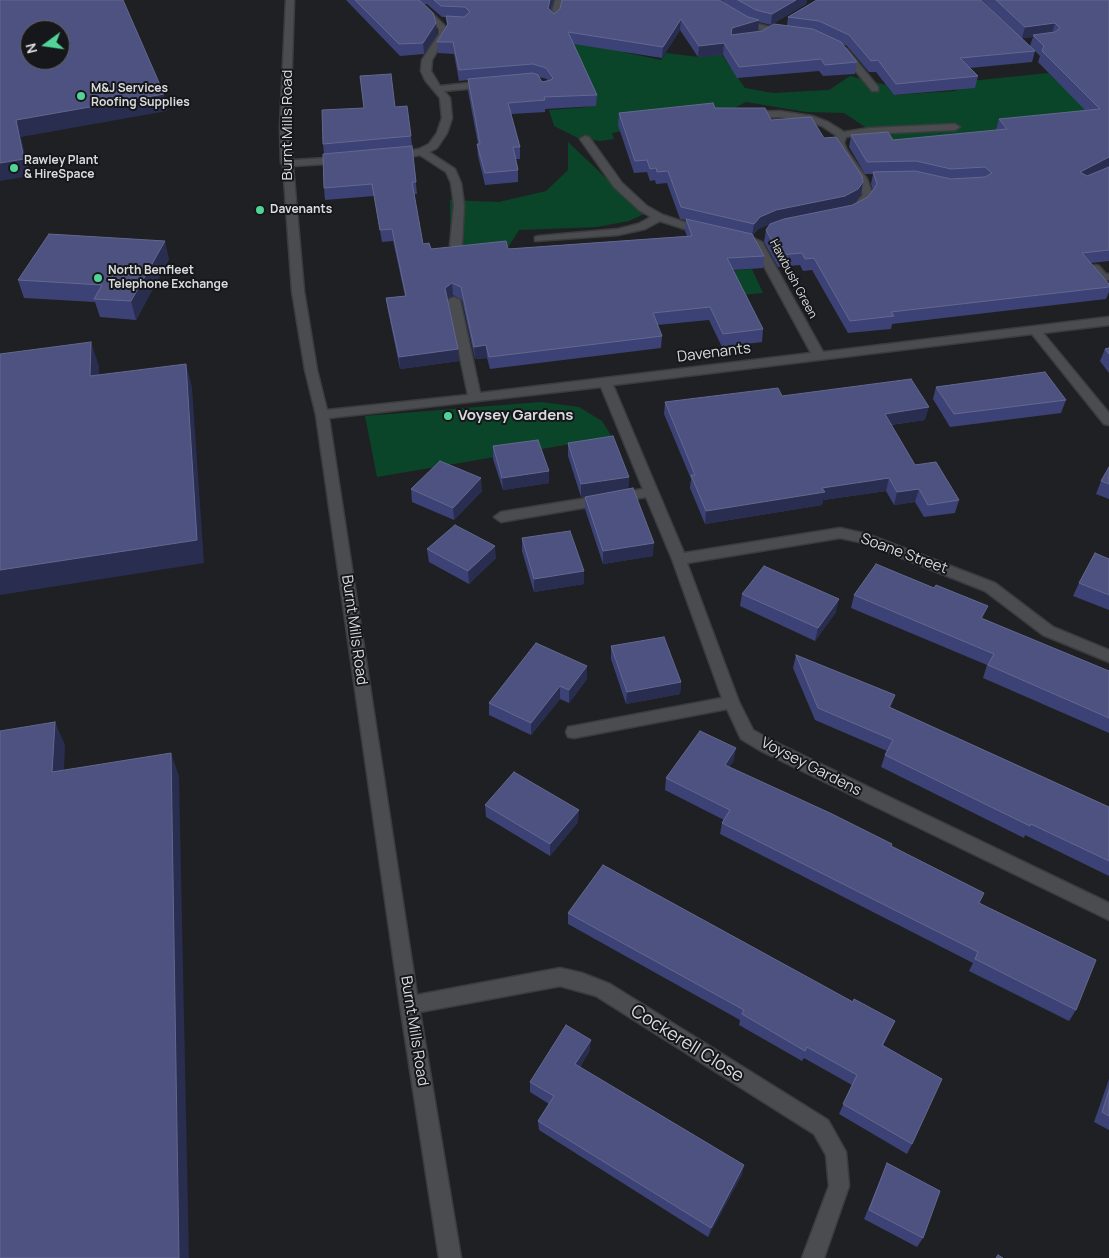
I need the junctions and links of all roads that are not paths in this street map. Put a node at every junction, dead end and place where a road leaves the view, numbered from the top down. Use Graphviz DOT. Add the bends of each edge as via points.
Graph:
graph roads {
  1 [pos="290,0"];
  2 [pos="559,0"];
  3 [pos="715,0"];
  4 [pos="424,8"];
  5 [pos="554,20"];
  6 [pos="789,21"];
  7 [pos="439,22"];
  8 [pos="454,23"];
  9 [pos="772,30"];
  10 [pos="792,33"];
  11 [pos="756,38"];
  12 [pos="835,45"];
  13 [pos="495,83"];
  14 [pos="438,89"];
  15 [pos="875,89"];
  16 [pos="735,116"];
  17 [pos="954,127"];
  18 [pos="585,139"];
  19 [pos="841,139"];
  20 [pos="422,152"];
  21 [pos="381,157"];
  22 [pos="350,159"];
  23 [pos="286,163"];
  24 [pos="846,213"];
  25 [pos="660,217"];
  26 [pos="719,234"];
  27 [pos="738,238"];
  28 [pos="539,239"];
  29 [pos="456,246"];
  30 [pos="1095,268"];
  31 [pos="1109,278"];
  32 [pos="454,300"];
  33 [pos="1109,321"];
  34 [pos="1036,330"];
  35 [pos="818,356"];
  36 [pos="605,382"];
  37 [pos="475,398"];
  38 [pos="322,415"];
  39 [pos="1109,421"];
  40 [pos="651,492"];
  41 [pos="501,517"];
  42 [pos="680,559"];
  43 [pos="1109,656"];
  44 [pos="731,702"];
  45 [pos="574,732"];
  46 [pos="1109,912"];
  47 [pos="409,1005"];
  48 [pos="450,1258"];
  49 [pos="813,1258"];
  1 -- 23 [label="street, Burnt Mills Road"];
  2 -- 5 [label="street"];
  3 -- 9 [label="street" via="735,17"];
  4 -- 7 [label="street"];
  6 -- 9 [label="street"];
  7 -- 8 [label="street"];
  7 -- 14 [label="street" via="443,34 427,60 426,71"];
  9 -- 10 [label="street"];
  9 -- 11 [label="street"];
  12 -- 15 [label="street" via="843,50"];
  13 -- 14 [label="street"];
  14 -- 20 [label="street" via="447,105 447,118 442,133 432,146"];
  16 -- 19 [label="street" via="779,114 809,118 825,124"];
  17 -- 19 [label="street" via="869,131"];
  18 -- 25 [label="street" via="618,185 643,208"];
  19 -- 24 [label="street" via="845,156 867,179 868,195 861,205"];
  20 -- 21 [label="street"];
  20 -- 29 [label="street" via="451,171 456,183 459,205"];
  22 -- 23 [label="street"];
  23 -- 38 [label="street, Burnt Mills Road" via="298,292"];
  25 -- 26 [label="street" via="682,226"];
  25 -- 28 [label="street" via="641,227 618,232"];
  27 -- 35 [label="street, Hawbush Green" via="760,237"];
  30 -- 31 [label="street" via="1104,278"];
  32 -- 37 [label="street"];
  33 -- 34 [label="street, Davenants"];
  34 -- 35 [label="street, Davenants"];
  34 -- 39 [label="street"];
  35 -- 36 [label="street, Davenants"];
  36 -- 37 [label="street, Davenants"];
  36 -- 40 [label="street, Voysey Gardens"];
  37 -- 38 [label="street, Davenants"];
  38 -- 47 [label="street, Burnt Mills Road"];
  40 -- 41 [label="street"];
  40 -- 42 [label="street, Voysey Gardens"];
  42 -- 43 [label="street, Soane Street" via="840,533 867,539 990,587 1048,631"];
  42 -- 44 [label="street, Voysey Gardens"];
  44 -- 45 [label="street"];
  44 -- 46 [label="street, Voysey Gardens" via="747,734 767,746"];
  47 -- 48 [label="street, Burnt Mills Road"];
  47 -- 49 [label="street, Cockerell Close" via="560,977 603,990 821,1127 836,1152 839,1186"];
}
